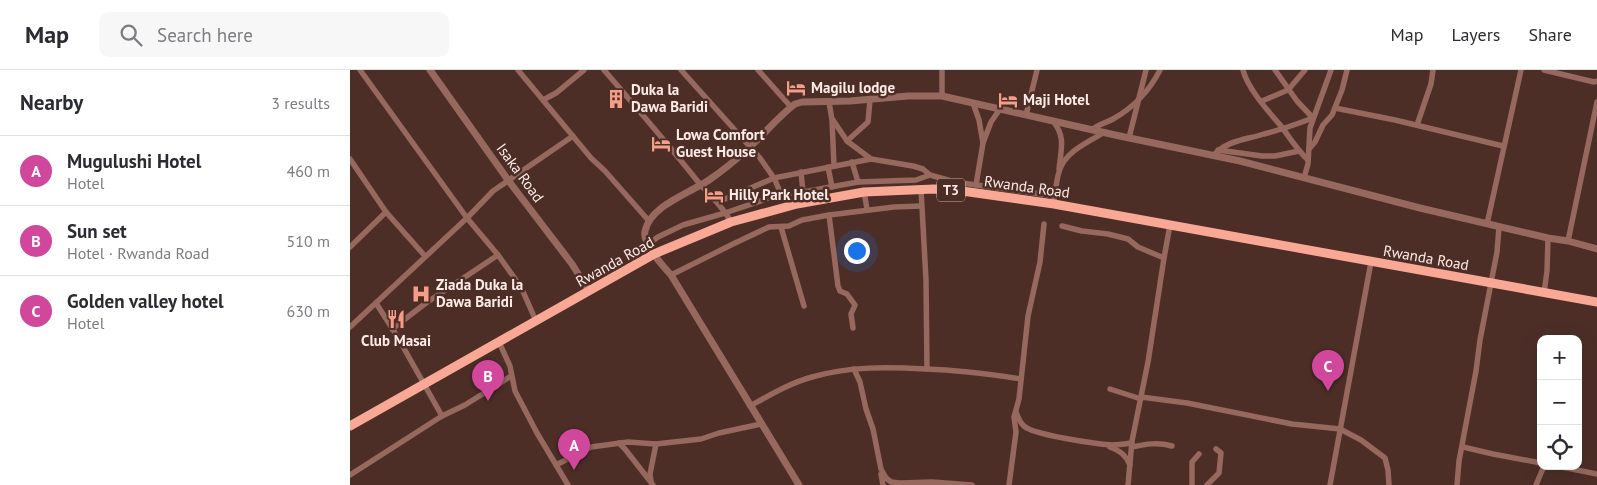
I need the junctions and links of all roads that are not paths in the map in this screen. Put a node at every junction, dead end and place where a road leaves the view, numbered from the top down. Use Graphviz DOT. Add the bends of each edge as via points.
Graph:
graph roads {
  1 [pos="360,70"];
  2 [pos="430,70"];
  3 [pos="518,70"];
  4 [pos="584,70"];
  5 [pos="604,70"];
  6 [pos="681,70"];
  7 [pos="758,70"];
  8 [pos="942,70"];
  9 [pos="1037,70"];
  10 [pos="1146,70"];
  11 [pos="1160,70"];
  12 [pos="1243,70"];
  13 [pos="1275,70"];
  14 [pos="1305,70"];
  15 [pos="1331,70"];
  16 [pos="1347,70"];
  17 [pos="1434,70"];
  18 [pos="1521,70"];
  19 [pos="1544,70"];
  20 [pos="1597,81"];
  21 [pos="1288,90"];
  22 [pos="942,96"];
  23 [pos="1140,98"];
  24 [pos="543,100"];
  25 [pos="870,100"];
  26 [pos="830,102"];
  27 [pos="1262,102"];
  28 [pos="1597,102"];
  29 [pos="973,103"];
  30 [pos="791,107"];
  31 [pos="1335,108"];
  32 [pos="1000,109"];
  33 [pos="1596,114"];
  34 [pos="1026,115"];
  35 [pos="1313,118"];
  36 [pos="832,120"];
  37 [pos="1053,121"];
  38 [pos="1417,125"];
  39 [pos="1282,128"];
  40 [pos="1092,130"];
  41 [pos="1105,132"];
  42 [pos="573,136"];
  43 [pos="1129,138"];
  44 [pos="847,141"];
  45 [pos="982,143"];
  46 [pos="1503,146"];
  47 [pos="749,148"];
  48 [pos="1309,149"];
  49 [pos="1298,151"];
  50 [pos="1215,153"];
  51 [pos="350,158"];
  52 [pos="870,160"];
  53 [pos="1308,160"];
  54 [pos="852,162"];
  55 [pos="831,166"];
  56 [pos="352,167"];
  57 [pos="1059,171"];
  58 [pos="801,172"];
  59 [pos="930,175"];
  60 [pos="774,178"];
  61 [pos="1304,178"];
  62 [pos="508,180"];
  63 [pos="858,182"];
  64 [pos="701,185"];
  65 [pos="976,185"];
  66 [pos="832,187"];
  67 [pos="921,189"];
  68 [pos="803,192"];
  69 [pos="864,192"];
  70 [pos="781,194"];
  71 [pos="1054,200"];
  72 [pos="718,202"];
  73 [pos="791,206"];
  74 [pos="921,206"];
  75 [pos="867,210"];
  76 [pos="386,212"];
  77 [pos="725,213"];
  78 [pos="829,215"];
  79 [pos="467,218"];
  80 [pos="649,221"];
  81 [pos="731,222"];
  82 [pos="1044,224"];
  83 [pos="1487,224"];
  84 [pos="1170,225"];
  85 [pos="1062,226"];
  86 [pos="781,227"];
  87 [pos="1499,227"];
  88 [pos="1548,238"];
  89 [pos="1568,241"];
  90 [pos="647,244"];
  91 [pos="350,247"];
  92 [pos="1597,249"];
  93 [pos="654,254"];
  94 [pos="498,255"];
  95 [pos="425,256"];
  96 [pos="1164,258"];
  97 [pos="1371,262"];
  98 [pos="671,276"];
  99 [pos="1490,283"];
  100 [pos="588,291"];
  101 [pos="1544,293"];
  102 [pos="1597,302"];
  103 [pos="376,304"];
  104 [pos="804,306"];
  105 [pos="536,321"];
  106 [pos="350,327"];
  107 [pos="853,328"];
  108 [pos="392,329"];
  109 [pos="499,342"];
  110 [pos="854,369"];
  111 [pos="927,369"];
  112 [pos="512,376"];
  113 [pos="1021,379"];
  114 [pos="424,384"];
  115 [pos="1110,389"];
  116 [pos="1141,398"];
  117 [pos="750,406"];
  118 [pos="1016,412"];
  119 [pos="442,416"];
  120 [pos="761,424"];
  121 [pos="350,426"];
  122 [pos="1340,430"];
  123 [pos="619,443"];
  124 [pos="656,444"];
  125 [pos="1101,444"];
  126 [pos="1132,445"];
  127 [pos="1172,446"];
  128 [pos="1463,447"];
  129 [pos="1216,449"];
  130 [pos="1199,454"];
  131 [pos="1537,462"];
  132 [pos="556,465"];
  133 [pos="1130,465"];
  134 [pos="881,469"];
  135 [pos="1542,470"];
  136 [pos="1578,470"];
  137 [pos="1597,474"];
  138 [pos="350,475"];
  139 [pos="652,484"];
  140 [pos="906,484"];
  141 [pos="568,485"];
  142 [pos="799,485"];
  143 [pos="883,485"];
  144 [pos="972,485"];
  145 [pos="1009,485"];
  146 [pos="1128,485"];
  147 [pos="1192,485"];
  148 [pos="1207,485"];
  149 [pos="1330,485"];
  150 [pos="1390,485"];
  151 [pos="1457,485"];
  152 [pos="1536,485"];
  1 -- 79 [label="street"];
  2 -- 62 [label="street, Isaka Road"];
  3 -- 24 [label="street"];
  4 -- 24 [label="street"];
  5 -- 64 [label="street"];
  6 -- 47 [label="street"];
  7 -- 30 [label="street"];
  8 -- 22 [label="street"];
  9 -- 34 [label="street"];
  10 -- 23 [label="street"];
  11 -- 23 [label="street"];
  12 -- 27 [label="street" via="1248,84"];
  13 -- 21 [label="street"];
  14 -- 21 [label="street"];
  15 -- 35 [label="street"];
  16 -- 31 [label="street"];
  17 -- 38 [label="street"];
  18 -- 46 [label="street"];
  19 -- 20 [label="street"];
  21 -- 27 [label="street"];
  21 -- 35 [label="street"];
  22 -- 25 [label="street"];
  22 -- 29 [label="street"];
  23 -- 40 [label="street" via="1118,116"];
  23 -- 43 [label="street"];
  24 -- 42 [label="street"];
  25 -- 26 [label="street"];
  25 -- 44 [label="street" via="868,122"];
  26 -- 30 [label="street" via="802,102"];
  26 -- 36 [label="street"];
  27 -- 39 [label="street"];
  28 -- 33 [label="street"];
  29 -- 32 [label="street"];
  29 -- 45 [label="street"];
  30 -- 47 [label="street"];
  31 -- 38 [label="street"];
  31 -- 48 [label="street"];
  32 -- 34 [label="street"];
  32 -- 45 [label="street"];
  33 -- 89 [label="street"];
  34 -- 37 [label="street"];
  35 -- 39 [label="street"];
  35 -- 48 [label="street"];
  36 -- 44 [label="street"];
  36 -- 55 [label="street"];
  37 -- 40 [label="street"];
  37 -- 57 [label="street" via="1062,140"];
  38 -- 46 [label="street"];
  39 -- 49 [label="street"];
  39 -- 50 [label="street" via="1229,143"];
  40 -- 41 [label="street"];
  41 -- 43 [label="street"];
  41 -- 57 [label="street" via="1078,147"];
  42 -- 62 [label="street"];
  42 -- 80 [label="street"];
  43 -- 50 [label="street"];
  44 -- 52 [label="street"];
  45 -- 65 [label="street"];
  46 -- 83 [label="street"];
  47 -- 60 [label="street"];
  47 -- 64 [label="street"];
  48 -- 53 [label="street"];
  49 -- 50 [label="street" via="1275,156"];
  49 -- 53 [label="street"];
  50 -- 61 [label="street"];
  51 -- 56 [label="street"];
  52 -- 54 [label="street"];
  52 -- 59 [label="street" via="913,166"];
  53 -- 61 [label="street"];
  54 -- 55 [label="street"];
  54 -- 63 [label="street"];
  55 -- 58 [label="street"];
  55 -- 66 [label="street"];
  56 -- 76 [label="street"];
  57 -- 71 [label="street"];
  58 -- 60 [label="street"];
  58 -- 68 [label="street"];
  59 -- 63 [label="street" via="916,180"];
  59 -- 65 [label="street"];
  60 -- 70 [label="street"];
  60 -- 72 [label="street"];
  61 -- 83 [label="street"];
  62 -- 79 [label="street"];
  62 -- 100 [label="street, Isaka Road" via="572,264"];
  63 -- 66 [label="street"];
  64 -- 72 [label="street"];
  64 -- 80 [label="street" via="674,199"];
  65 -- 71 [label="street"];
  66 -- 68 [label="street"];
  67 -- 69 [label="highway, Rwanda Road / T3"];
  67 -- 71 [label="highway, Rwanda Road / T3"];
  67 -- 74 [label="street"];
  68 -- 70 [label="street"];
  69 -- 73 [label="highway, Rwanda Road / T3"];
  69 -- 75 [label="street"];
  70 -- 73 [label="street"];
  70 -- 77 [label="street"];
  71 -- 84 [label="highway, Rwanda Road / T3"];
  72 -- 77 [label="street"];
  73 -- 81 [label="highway, Rwanda Road / T3"];
  74 -- 75 [label="street"];
  74 -- 111 [label="street"];
  75 -- 78 [label="street"];
  76 -- 91 [label="street"];
  76 -- 95 [label="street"];
  77 -- 81 [label="street"];
  77 -- 90 [label="street" via="683,225"];
  78 -- 86 [label="street"];
  78 -- 107 [label="street" via="838,286 855,305 851,314"];
  79 -- 94 [label="street"];
  79 -- 95 [label="street"];
  80 -- 90 [label="street" via="644,232"];
  81 -- 93 [label="highway, Rwanda Road / T3"];
  82 -- 113 [label="street"];
  83 -- 87 [label="street"];
  84 -- 96 [label="street"];
  84 -- 97 [label="highway, Rwanda Road / T3"];
  85 -- 96 [label="street" via="1128,239"];
  86 -- 98 [label="street" via="760,231"];
  86 -- 104 [label="street"];
  87 -- 88 [label="street"];
  87 -- 99 [label="street"];
  88 -- 89 [label="street"];
  88 -- 101 [label="street"];
  89 -- 92 [label="street"];
  90 -- 93 [label="street"];
  93 -- 98 [label="street"];
  93 -- 100 [label="highway, Rwanda Road / T3"];
  94 -- 105 [label="street" via="521,287"];
  94 -- 108 [label="street"];
  95 -- 103 [label="street"];
  96 -- 116 [label="street"];
  97 -- 99 [label="highway, Rwanda Road / T3"];
  97 -- 122 [label="street"];
  98 -- 117 [label="street"];
  99 -- 101 [label="highway, Rwanda Road / T3"];
  99 -- 128 [label="street"];
  100 -- 105 [label="highway, Rwanda Road / T3"];
  101 -- 102 [label="highway, Rwanda Road / T3"];
  103 -- 106 [label="street"];
  103 -- 108 [label="street"];
  105 -- 109 [label="highway, Rwanda Road / T3"];
  108 -- 114 [label="street"];
  109 -- 112 [label="street"];
  109 -- 114 [label="highway, Rwanda Road / T3"];
  110 -- 111 [label="street" via="882,366"];
  110 -- 117 [label="street" via="812,377"];
  110 -- 134 [label="street" via="873,429"];
  111 -- 113 [label="street" via="961,370"];
  112 -- 119 [label="street"];
  112 -- 132 [label="street" via="514,391"];
  113 -- 118 [label="street"];
  114 -- 119 [label="street"];
  114 -- 121 [label="highway, Rwanda Road / T3"];
  115 -- 116 [label="street"];
  116 -- 122 [label="street"];
  116 -- 126 [label="street"];
  117 -- 120 [label="street"];
  118 -- 125 [label="street" via="1022,425 1033,430"];
  118 -- 145 [label="street"];
  119 -- 138 [label="street"];
  120 -- 124 [label="street" via="701,440"];
  120 -- 142 [label="street"];
  122 -- 149 [label="street"];
  122 -- 150 [label="street" via="1361,440 1385,458"];
  123 -- 124 [label="street"];
  123 -- 132 [label="street" via="591,447"];
  123 -- 139 [label="street"];
  124 -- 139 [label="street" via="650,474"];
  125 -- 126 [label="street"];
  125 -- 133 [label="street" via="1120,451"];
  126 -- 127 [label="street" via="1161,443"];
  126 -- 133 [label="street"];
  128 -- 131 [label="street"];
  128 -- 151 [label="street"];
  129 -- 148 [label="street" via="1221,453 1219,473"];
  130 -- 147 [label="street" via="1192,462"];
  132 -- 141 [label="street"];
  133 -- 146 [label="street"];
  134 -- 140 [label="street" via="888,480"];
  134 -- 143 [label="street"];
  135 -- 152 [label="street"];
  136 -- 137 [label="street"];
  140 -- 144 [label="street"];
}
